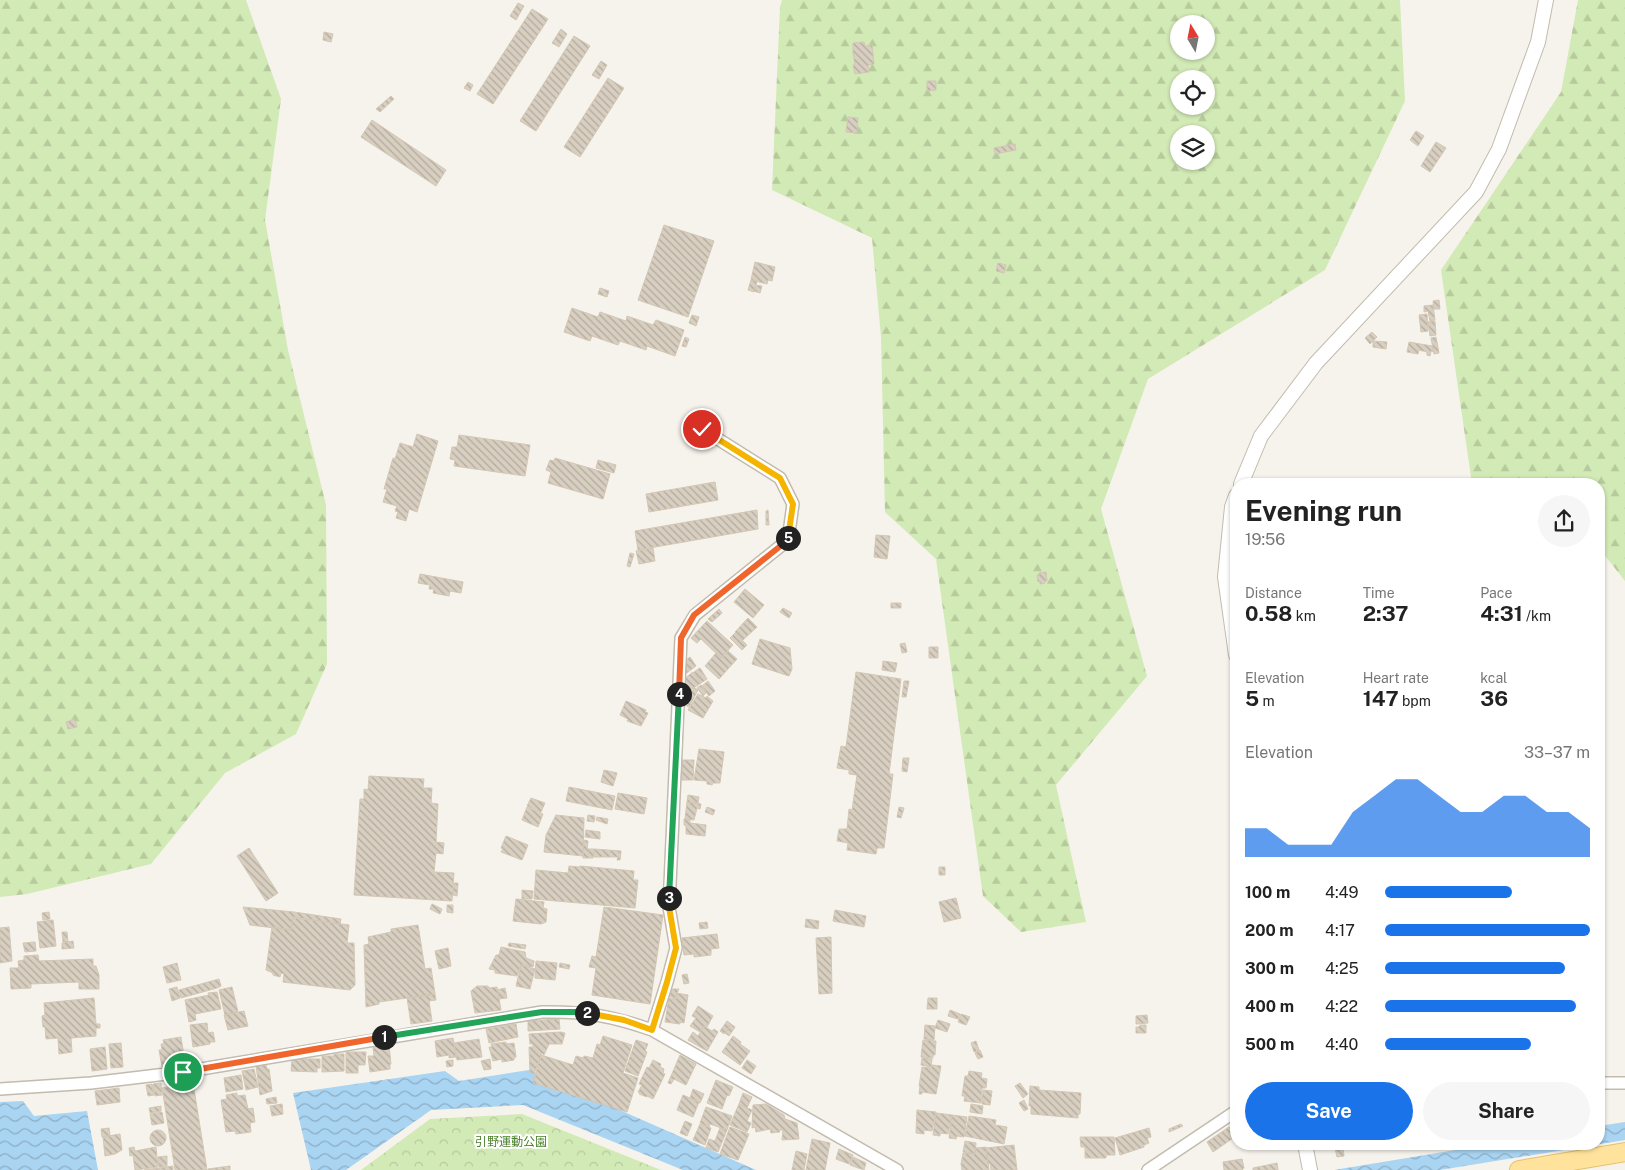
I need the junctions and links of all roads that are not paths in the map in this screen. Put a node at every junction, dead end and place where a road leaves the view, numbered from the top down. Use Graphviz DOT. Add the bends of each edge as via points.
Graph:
graph roads {
  1 [pos="1546,0"];
  2 [pos="702,429"];
  3 [pos="1244,478"];
  4 [pos="1230,530"];
  5 [pos="1230,608"];
  6 [pos="652,1030"];
  7 [pos="1605,1083"];
  8 [pos="1625,1084"];
  9 [pos="0,1090"];
  10 [pos="1230,1115"];
  11 [pos="1306,1150"];
  12 [pos="1625,1152"];
  13 [pos="897,1170"];
  14 [pos="1148,1170"];
  15 [pos="1310,1170"];
  16 [pos="1520,1170"];
  1 -- 3 [label="street" via="1538,42 1516,104 1499,149 1476,192 1316,363 1261,436"];
  2 -- 6 [label="street" via="780,478 793,504 788,540 694,615 681,638 669,907 676,948"];
  4 -- 5 [label="street" via="1226,577"];
  6 -- 9 [label="street" via="607,1016 542,1012 183,1072"];
  6 -- 13 [label="street"];
  7 -- 8 [label="street"];
  10 -- 14 [label="street"];
  11 -- 15 [label="street"];
  12 -- 16 [label="main road"];
}
